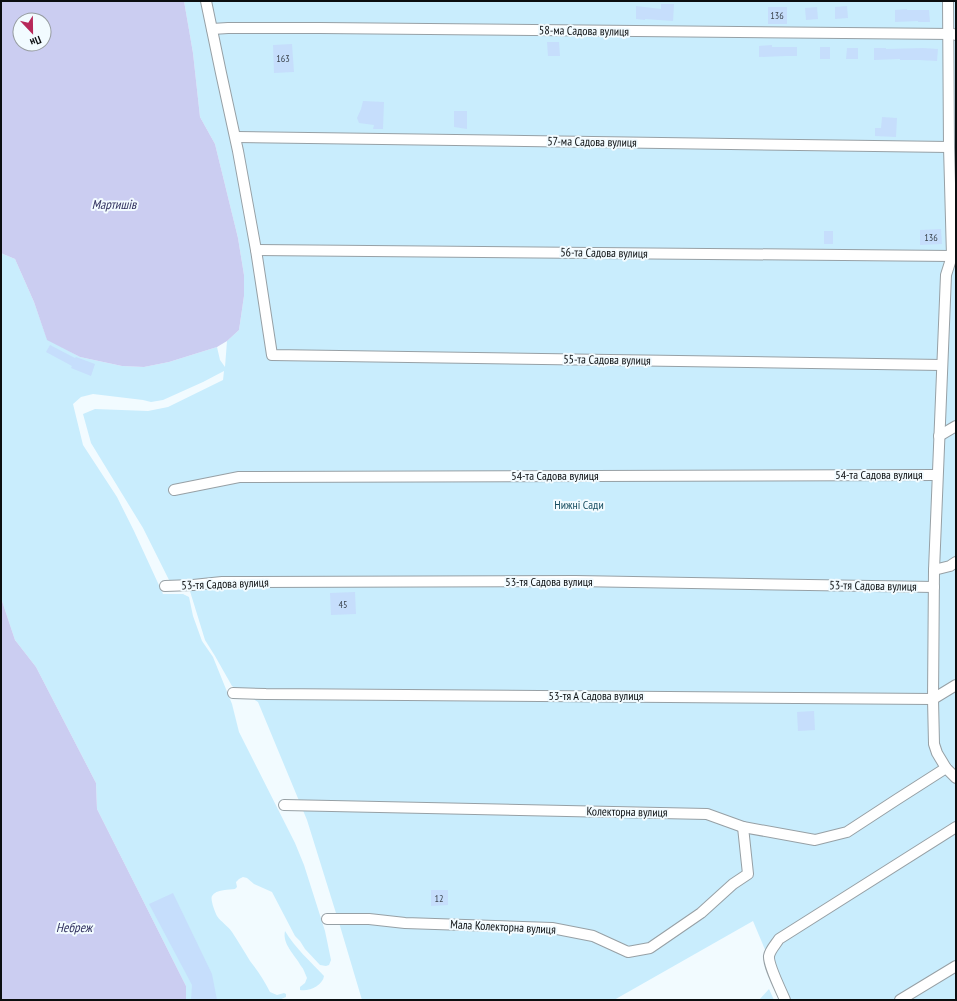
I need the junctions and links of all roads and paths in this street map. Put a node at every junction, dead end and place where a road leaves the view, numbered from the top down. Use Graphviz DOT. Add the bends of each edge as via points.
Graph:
graph roads {
  1 [pos="206,1"];
  2 [pos="948,1"];
  3 [pos="212,29"];
  4 [pos="952,35"];
  5 [pos="236,136"];
  6 [pos="949,147"];
  7 [pos="953,172"];
  8 [pos="256,250"];
  9 [pos="952,256"];
  10 [pos="951,275"];
  11 [pos="942,365"];
  12 [pos="956,426"];
  13 [pos="939,436"];
  14 [pos="937,475"];
  15 [pos="174,490"];
  16 [pos="956,562"];
  17 [pos="934,570"];
  18 [pos="165,586"];
  19 [pos="934,587"];
  20 [pos="956,685"];
  21 [pos="233,693"];
  22 [pos="933,699"];
  23 [pos="946,768"];
  24 [pos="956,778"];
  25 [pos="284,805"];
  26 [pos="743,827"];
  27 [pos="956,827"];
  28 [pos="327,919"];
  29 [pos="956,966"];
  30 [pos="786,1000"];
  31 [pos="900,1000"];
  1 -- 3 [label="street"];
  2 -- 4 [label="street"];
  3 -- 4 [label="street, 58-ма Садова вулиця"];
  3 -- 5 [label="street"];
  4 -- 6 [label="street"];
  5 -- 6 [label="street, 57-ма Садова вулиця"];
  5 -- 8 [label="street"];
  6 -- 7 [label="street"];
  7 -- 9 [label="street"];
  8 -- 9 [label="street, 56-та Садова вулиця"];
  8 -- 11 [label="street, 55-та Садова вулиця" via="272,355"];
  9 -- 10 [label="street"];
  10 -- 11 [label="street"];
  11 -- 13 [label="street"];
  12 -- 13 [label="street"];
  13 -- 14 [label="street"];
  14 -- 15 [label="street, 54-та Садова вулиця" via="239,477"];
  14 -- 17 [label="street"];
  16 -- 17 [label="street"];
  17 -- 19 [label="street"];
  18 -- 19 [label="street, 53-тя Садова вулиця" via="222,582 575,581"];
  19 -- 22 [label="street"];
  20 -- 22 [label="street"];
  21 -- 22 [label="street, 53-тя А Садова вулиця"];
  22 -- 23 [label="street" via="934,744"];
  23 -- 24 [label="street"];
  23 -- 26 [label="street, Колекторна вулиця" via="848,832 815,840"];
  25 -- 26 [label="street, Колекторна вулиця" via="707,814"];
  26 -- 28 [label="street, Мала Колекторна вулиця" via="748,874 733,884 702,914 650,948 628,952 593,936 552,928"];
  27 -- 30 [label="street" via="779,939 769,954 769,960"];
  29 -- 31 [label="street"];
}
